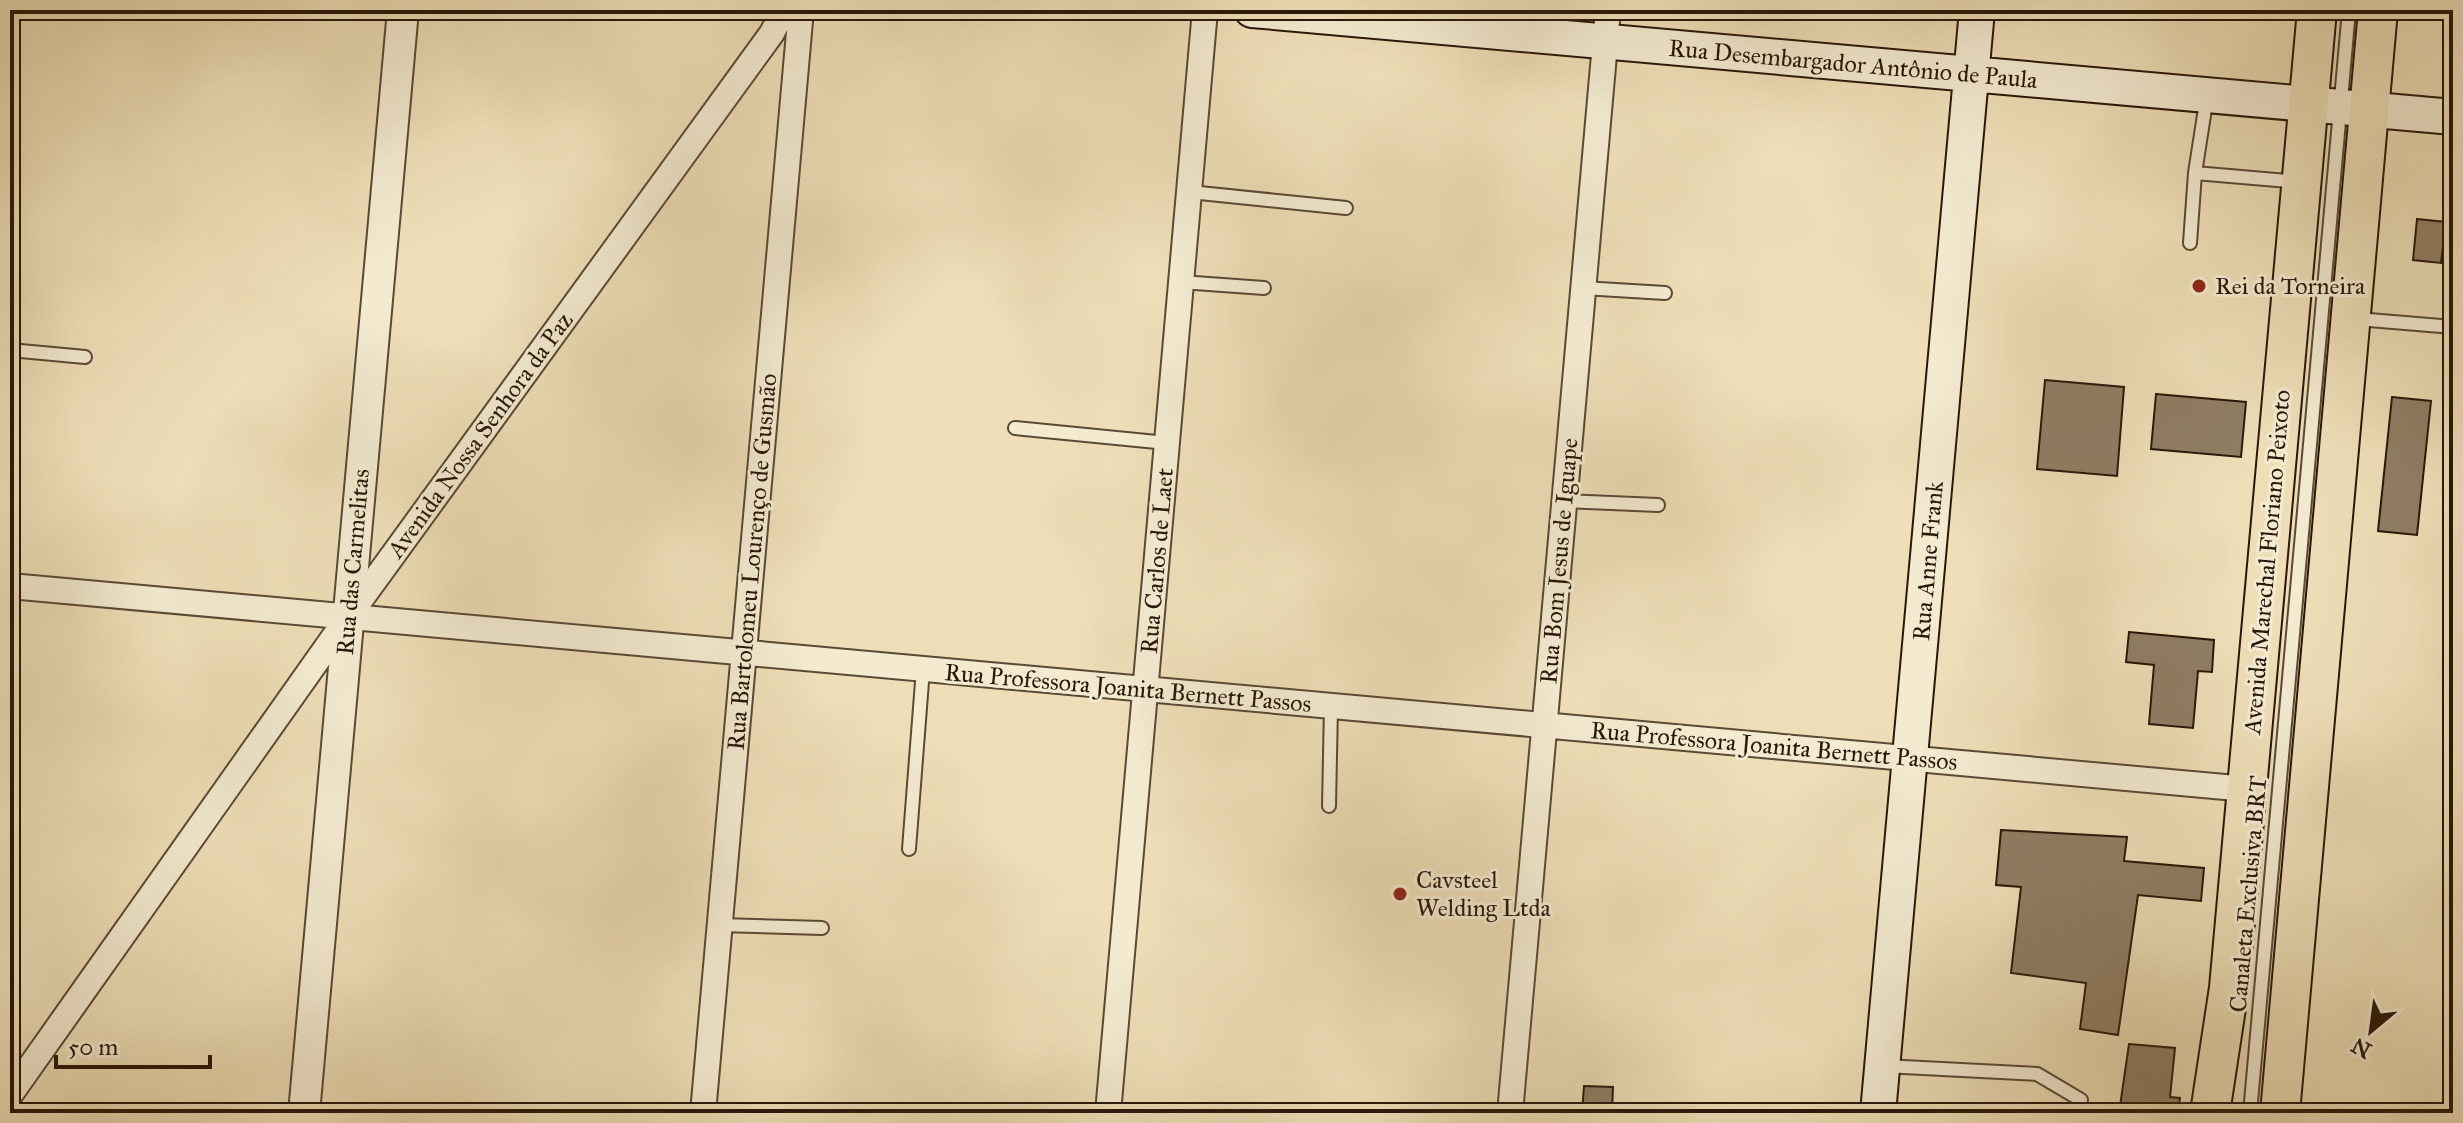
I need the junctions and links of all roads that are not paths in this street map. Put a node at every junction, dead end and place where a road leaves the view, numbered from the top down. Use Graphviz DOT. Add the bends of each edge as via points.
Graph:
graph roads {
  1 [pos="403,10"];
  2 [pos="784,10"];
  3 [pos="801,10"];
  4 [pos="1205,10"];
  5 [pos="1252,10"];
  6 [pos="1977,10"];
  7 [pos="2317,10"];
  8 [pos="2349,10"];
  9 [pos="2378,10"];
  10 [pos="1362,15"];
  11 [pos="1607,26"];
  12 [pos="1971,74"];
  13 [pos="2207,95"];
  14 [pos="2340,107"];
  15 [pos="2453,117"];
  16 [pos="2195,173"];
  17 [pos="2302,182"];
  18 [pos="1190,192"];
  19 [pos="1346,208"];
  20 [pos="2190,243"];
  21 [pos="1181,282"];
  22 [pos="1264,288"];
  23 [pos="1583,288"];
  24 [pos="1665,293"];
  25 [pos="2352,318"];
  26 [pos="2453,327"];
  27 [pos="10,350"];
  28 [pos="85,357"];
  29 [pos="1015,428"];
  30 [pos="1167,443"];
  31 [pos="1564,501"];
  32 [pos="1658,505"];
  33 [pos="10,586"];
  34 [pos="348,617"];
  35 [pos="744,653"];
  36 [pos="923,669"];
  37 [pos="1145,689"];
  38 [pos="1331,706"];
  39 [pos="1544,725"];
  40 [pos="1910,758"];
  41 [pos="2247,789"];
  42 [pos="1329,806"];
  43 [pos="909,849"];
  44 [pos="719,925"];
  45 [pos="822,928"];
  46 [pos="1883,1066"];
  47 [pos="10,1095"];
  48 [pos="2081,1100"];
  49 [pos="304,1113"];
  50 [pos="703,1113"];
  51 [pos="1108,1113"];
  52 [pos="1510,1113"];
  53 [pos="1878,1113"];
  54 [pos="2210,1113"];
  55 [pos="2250,1113"];
  56 [pos="2280,1113"];
  1 -- 34 [label="street, Rua das Carmelitas"];
  2 -- 34 [label="street, Avenida Nossa Senhora da Paz"];
  3 -- 35 [label="street, Rua Bartolomeu Lourenço de Gusmão"];
  4 -- 18 [label="street, Rua Carlos de Laet"];
  5 -- 10 [label="main road, Rua Desembargador Antônio de Paula"];
  6 -- 12 [label="main road, Rua Anne Frank"];
  7 -- 14 [label="main road, Avenida Marechal Floriano Peixoto"];
  8 -- 14 [label="lane, Canaleta Exclusiva BRT"];
  9 -- 14 [label="main road, Avenida Marechal Floriano Peixoto"];
  10 -- 11 [label="main road, Rua Desembargador Antônio de Paula"];
  11 -- 12 [label="main road, Rua Desembargador Antônio de Paula"];
  11 -- 23 [label="street, Rua Bom Jesus de Iguape"];
  12 -- 13 [label="main road, Rua Desembargador Antônio de Paula"];
  12 -- 40 [label="main road, Rua Anne Frank"];
  13 -- 14 [label="main road, Rua Desembargador Antônio de Paula"];
  13 -- 16 [label="lane"];
  14 -- 15 [label="main road, Rua Desembargador Antônio de Paula"];
  14 -- 17 [label="main road, Avenida Marechal Floriano Peixoto"];
  14 -- 25 [label="main road, Avenida Marechal Floriano Peixoto"];
  14 -- 55 [label="lane, Canaleta Exclusiva BRT"];
  16 -- 17 [label="lane"];
  16 -- 20 [label="lane"];
  17 -- 41 [label="main road, Avenida Marechal Floriano Peixoto"];
  18 -- 19 [label="lane"];
  18 -- 21 [label="street, Rua Carlos de Laet"];
  21 -- 22 [label="lane"];
  21 -- 30 [label="street, Rua Carlos de Laet"];
  23 -- 24 [label="lane"];
  23 -- 31 [label="street, Rua Bom Jesus de Iguape"];
  25 -- 26 [label="lane"];
  25 -- 56 [label="main road, Avenida Marechal Floriano Peixoto"];
  27 -- 28 [label="lane"];
  29 -- 30 [label="lane"];
  30 -- 37 [label="street, Rua Carlos de Laet"];
  31 -- 32 [label="lane"];
  31 -- 39 [label="street, Rua Bom Jesus de Iguape"];
  33 -- 34 [label="street, Rua Professora Joanita Bernett Passos"];
  34 -- 35 [label="street, Rua Professora Joanita Bernett Passos"];
  34 -- 47 [label="street, Avenida Nossa Senhora da Paz"];
  34 -- 49 [label="street, Rua das Carmelitas"];
  35 -- 36 [label="street, Rua Professora Joanita Bernett Passos"];
  35 -- 44 [label="street, Rua Bartolomeu Lourenço de Gusmão"];
  36 -- 37 [label="street, Rua Professora Joanita Bernett Passos"];
  36 -- 43 [label="lane"];
  37 -- 38 [label="street, Rua Professora Joanita Bernett Passos"];
  37 -- 51 [label="street, Rua Carlos de Laet"];
  38 -- 39 [label="street, Rua Professora Joanita Bernett Passos"];
  38 -- 42 [label="lane"];
  39 -- 40 [label="street, Rua Professora Joanita Bernett Passos"];
  39 -- 52 [label="street, Rua Bom Jesus de Iguape"];
  40 -- 41 [label="street, Rua Professora Joanita Bernett Passos"];
  40 -- 46 [label="main road, Rua Anne Frank"];
  41 -- 54 [label="main road, Avenida Marechal Floriano Peixoto" via="2226,1015"];
  44 -- 45 [label="lane"];
  44 -- 50 [label="street, Rua Bartolomeu Lourenço de Gusmão"];
  46 -- 48 [label="lane" via="2037,1074"];
  46 -- 53 [label="main road, Rua Anne Frank"];
}
